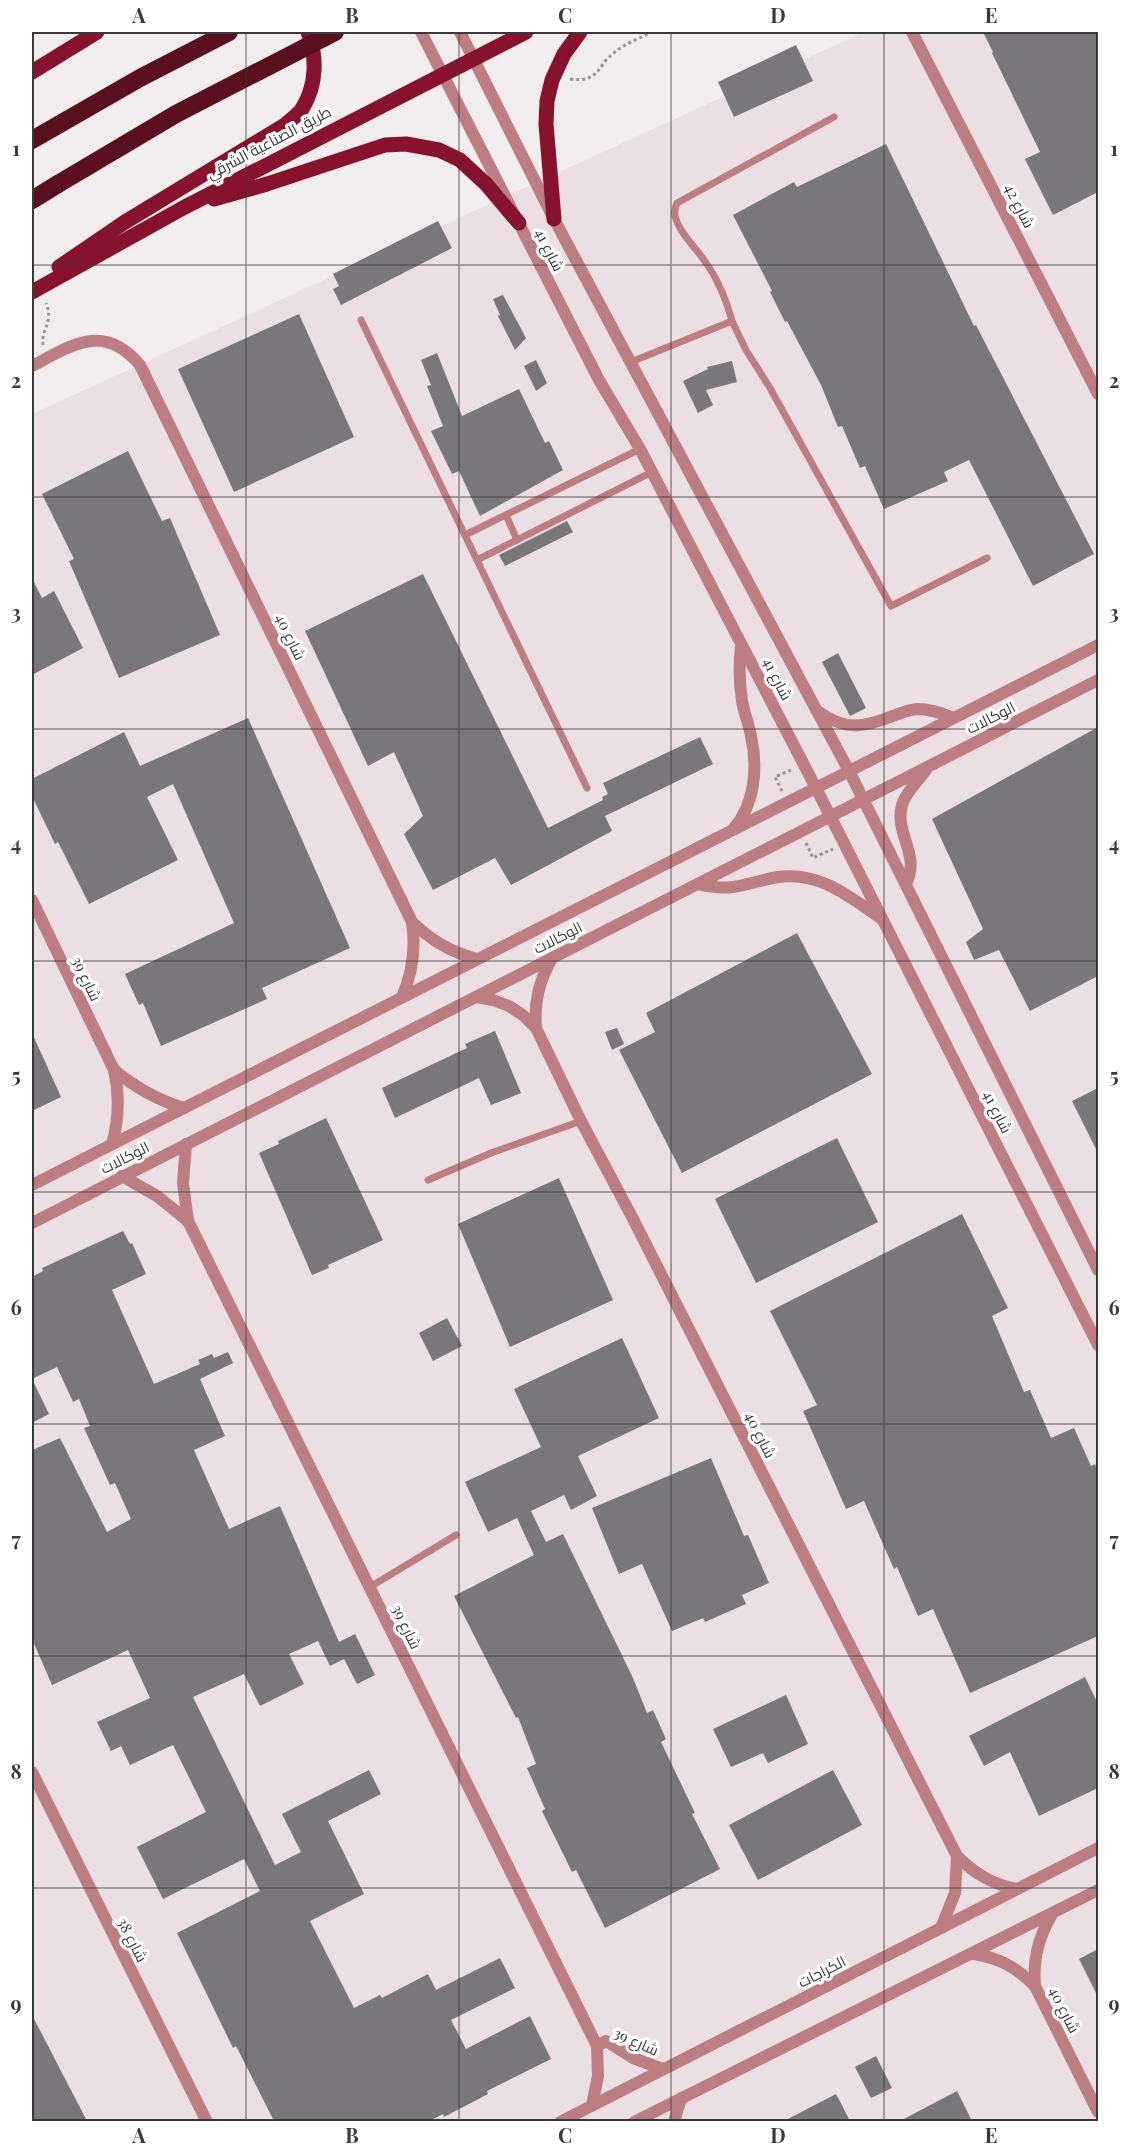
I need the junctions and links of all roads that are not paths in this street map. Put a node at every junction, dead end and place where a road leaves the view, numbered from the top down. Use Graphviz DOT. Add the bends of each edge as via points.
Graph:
graph roads {
  1 [pos="97,32"];
  2 [pos="229,32"];
  3 [pos="308,32"];
  4 [pos="335,32"];
  5 [pos="421,32"];
  6 [pos="460,32"];
  7 [pos="526,32"];
  8 [pos="580,32"];
  9 [pos="912,32"];
  10 [pos="473,57"];
  11 [pos="32,72"];
  12 [pos="444,73"];
  13 [pos="834,117"];
  14 [pos="32,140"];
  15 [pos="32,200"];
  16 [pos="183,208"];
  17 [pos="554,219"];
  18 [pos="519,223"];
  19 [pos="35,288"];
  20 [pos="361,320"];
  21 [pos="732,321"];
  22 [pos="631,362"];
  23 [pos="32,366"];
  24 [pos="1098,394"];
  25 [pos="640,449"];
  26 [pos="652,472"];
  27 [pos="506,515"];
  28 [pos="465,536"];
  29 [pos="517,540"];
  30 [pos="987,558"];
  31 [pos="477,560"];
  32 [pos="741,644"];
  33 [pos="1098,645"];
  34 [pos="1098,680"];
  35 [pos="817,711"];
  36 [pos="954,718"];
  37 [pos="929,766"];
  38 [pos="849,771"];
  39 [pos="587,788"];
  40 [pos="816,788"];
  41 [pos="864,799"];
  42 [pos="830,816"];
  43 [pos="732,830"];
  44 [pos="697,884"];
  45 [pos="906,884"];
  46 [pos="32,900"];
  47 [pos="883,920"];
  48 [pos="412,922"];
  49 [pos="552,957"];
  50 [pos="477,959"];
  51 [pos="402,997"];
  52 [pos="476,997"];
  53 [pos="536,1028"];
  54 [pos="114,1070"];
  55 [pos="184,1108"];
  56 [pos="581,1120"];
  57 [pos="112,1144"];
  58 [pos="186,1144"];
  59 [pos="122,1176"];
  60 [pos="428,1180"];
  61 [pos="32,1185"];
  62 [pos="188,1221"];
  63 [pos="32,1222"];
  64 [pos="1098,1270"];
  65 [pos="1098,1345"];
  66 [pos="456,1535"];
  67 [pos="370,1587"];
  68 [pos="32,1772"];
  69 [pos="1098,1848"];
  70 [pos="957,1856"];
  71 [pos="1017,1890"];
  72 [pos="1098,1890"];
  73 [pos="1051,1916"];
  74 [pos="940,1928"];
  75 [pos="974,1954"];
  76 [pos="1035,1986"];
  77 [pos="597,2046"];
  78 [pos="663,2069"];
  79 [pos="681,2098"];
  80 [pos="592,2105"];
  81 [pos="1098,2112"];
  82 [pos="207,2121"];
  83 [pos="560,2121"];
  84 [pos="634,2121"];
  85 [pos="674,2121"];
  1 -- 11 [label="main road"];
  2 -- 14 [label="highway"];
  3 -- 19 [label="main road" via="315,68 311,89 302,109 285,125 125,222"];
  4 -- 15 [label="highway, bridge" via="176,114"];
  5 -- 12 [label="street, شارع 41"];
  6 -- 10 [label="street, شارع 41"];
  7 -- 10 [label="main road, طريق الصناعية الشرقي"];
  8 -- 17 [label="main road" via="564,54 547,101"];
  9 -- 24 [label="street, شارع 42"];
  10 -- 12 [label="main road, طريق الصناعية الشرقي"];
  10 -- 17 [label="street, شارع 41"];
  12 -- 16 [label="main road, طريق الصناعية الشرقي"];
  12 -- 18 [label="street, شارع 41"];
  13 -- 21 [label="lane" via="677,202 675,218 719,285"];
  16 -- 18 [label="main road" via="385,145 406,144 439,150 460,160"];
  16 -- 19 [label="main road, طريق الصناعية الشرقي"];
  17 -- 22 [label="street, شارع 41"];
  18 -- 25 [label="street, شارع 41" via="599,380"];
  20 -- 28 [label="lane"];
  21 -- 22 [label="lane"];
  21 -- 30 [label="lane" via="891,606"];
  22 -- 35 [label="street, شارع 41"];
  23 -- 48 [label="street, شارع 40" via="74,345 103,340 118,345 140,364"];
  25 -- 26 [label="street, شارع 41"];
  25 -- 27 [label="lane"];
  26 -- 29 [label="lane"];
  26 -- 32 [label="street, شارع 41"];
  27 -- 28 [label="lane"];
  27 -- 29 [label="lane"];
  28 -- 31 [label="lane"];
  29 -- 31 [label="lane"];
  31 -- 39 [label="lane"];
  32 -- 40 [label="street, شارع 41"];
  32 -- 43 [label="street" via="742,702 755,764 747,808"];
  33 -- 36 [label="street, الوكالات"];
  34 -- 37 [label="street, الوكالات"];
  35 -- 36 [label="street" via="839,724 852,726 864,726 916,709"];
  35 -- 38 [label="street, شارع 41"];
  36 -- 38 [label="street, الوكالات"];
  37 -- 41 [label="street, الوكالات"];
  37 -- 45 [label="street" via="901,810 912,866"];
  38 -- 40 [label="street, الوكالات"];
  38 -- 41 [label="street, شارع 41"];
  40 -- 42 [label="street, شارع 41"];
  40 -- 43 [label="street, الوكالات"];
  41 -- 42 [label="street, الوكالات"];
  41 -- 45 [label="street, شارع 41"];
  42 -- 44 [label="street, الوكالات"];
  42 -- 47 [label="street, شارع 41"];
  43 -- 50 [label="street, الوكالات"];
  44 -- 47 [label="street" via="733,888 778,878 806,877 833,886"];
  44 -- 49 [label="street, الوكالات"];
  45 -- 64 [label="street, شارع 41"];
  46 -- 54 [label="street, شارع 39"];
  47 -- 65 [label="street, شارع 41"];
  48 -- 50 [label="street, شارع 40" via="442,946"];
  48 -- 51 [label="street, شارع 40" via="412,968"];
  49 -- 52 [label="street, الوكالات"];
  49 -- 53 [label="street, شارع 40" via="538,992"];
  50 -- 51 [label="street, الوكالات"];
  51 -- 55 [label="street, الوكالات"];
  52 -- 53 [label="street, شارع 40" via="509,1006"];
  52 -- 58 [label="street, الوكالات"];
  53 -- 56 [label="street, شارع 40"];
  54 -- 55 [label="street, شارع 39" via="140,1090"];
  54 -- 57 [label="street, شارع 39" via="118,1115"];
  55 -- 57 [label="street, الوكالات"];
  56 -- 60 [label="lane"];
  56 -- 70 [label="street, شارع 40"];
  57 -- 61 [label="street, الوكالات"];
  58 -- 59 [label="street, الوكالات"];
  58 -- 62 [label="street, شارع 39" via="183,1183"];
  59 -- 62 [label="street, شارع 39" via="157,1196"];
  59 -- 63 [label="street, الوكالات"];
  62 -- 67 [label="street, شارع 39"];
  66 -- 67 [label="lane"];
  67 -- 77 [label="street, شارع 39"];
  68 -- 82 [label="street, شارع 38"];
  69 -- 71 [label="street, الكراجات"];
  70 -- 71 [label="street, شارع 40" via="984,1879"];
  70 -- 74 [label="street" via="955,1893"];
  71 -- 74 [label="street, الكراجات"];
  72 -- 73 [label="street"];
  73 -- 75 [label="street"];
  73 -- 76 [label="street, شارع 40" via="1036,1949"];
  74 -- 78 [label="street, الكراجات"];
  75 -- 76 [label="street, شارع 40" via="1008,1964"];
  75 -- 79 [label="street"];
  76 -- 81 [label="street, شارع 40"];
  77 -- 78 [label="street, شارع 39" via="606,2042"];
  77 -- 80 [label="street, شارع 39" via="598,2076"];
  78 -- 80 [label="street, الكراجات"];
  79 -- 84 [label="street"];
  79 -- 85 [label="street"];
  80 -- 83 [label="street, الكراجات"];
}
